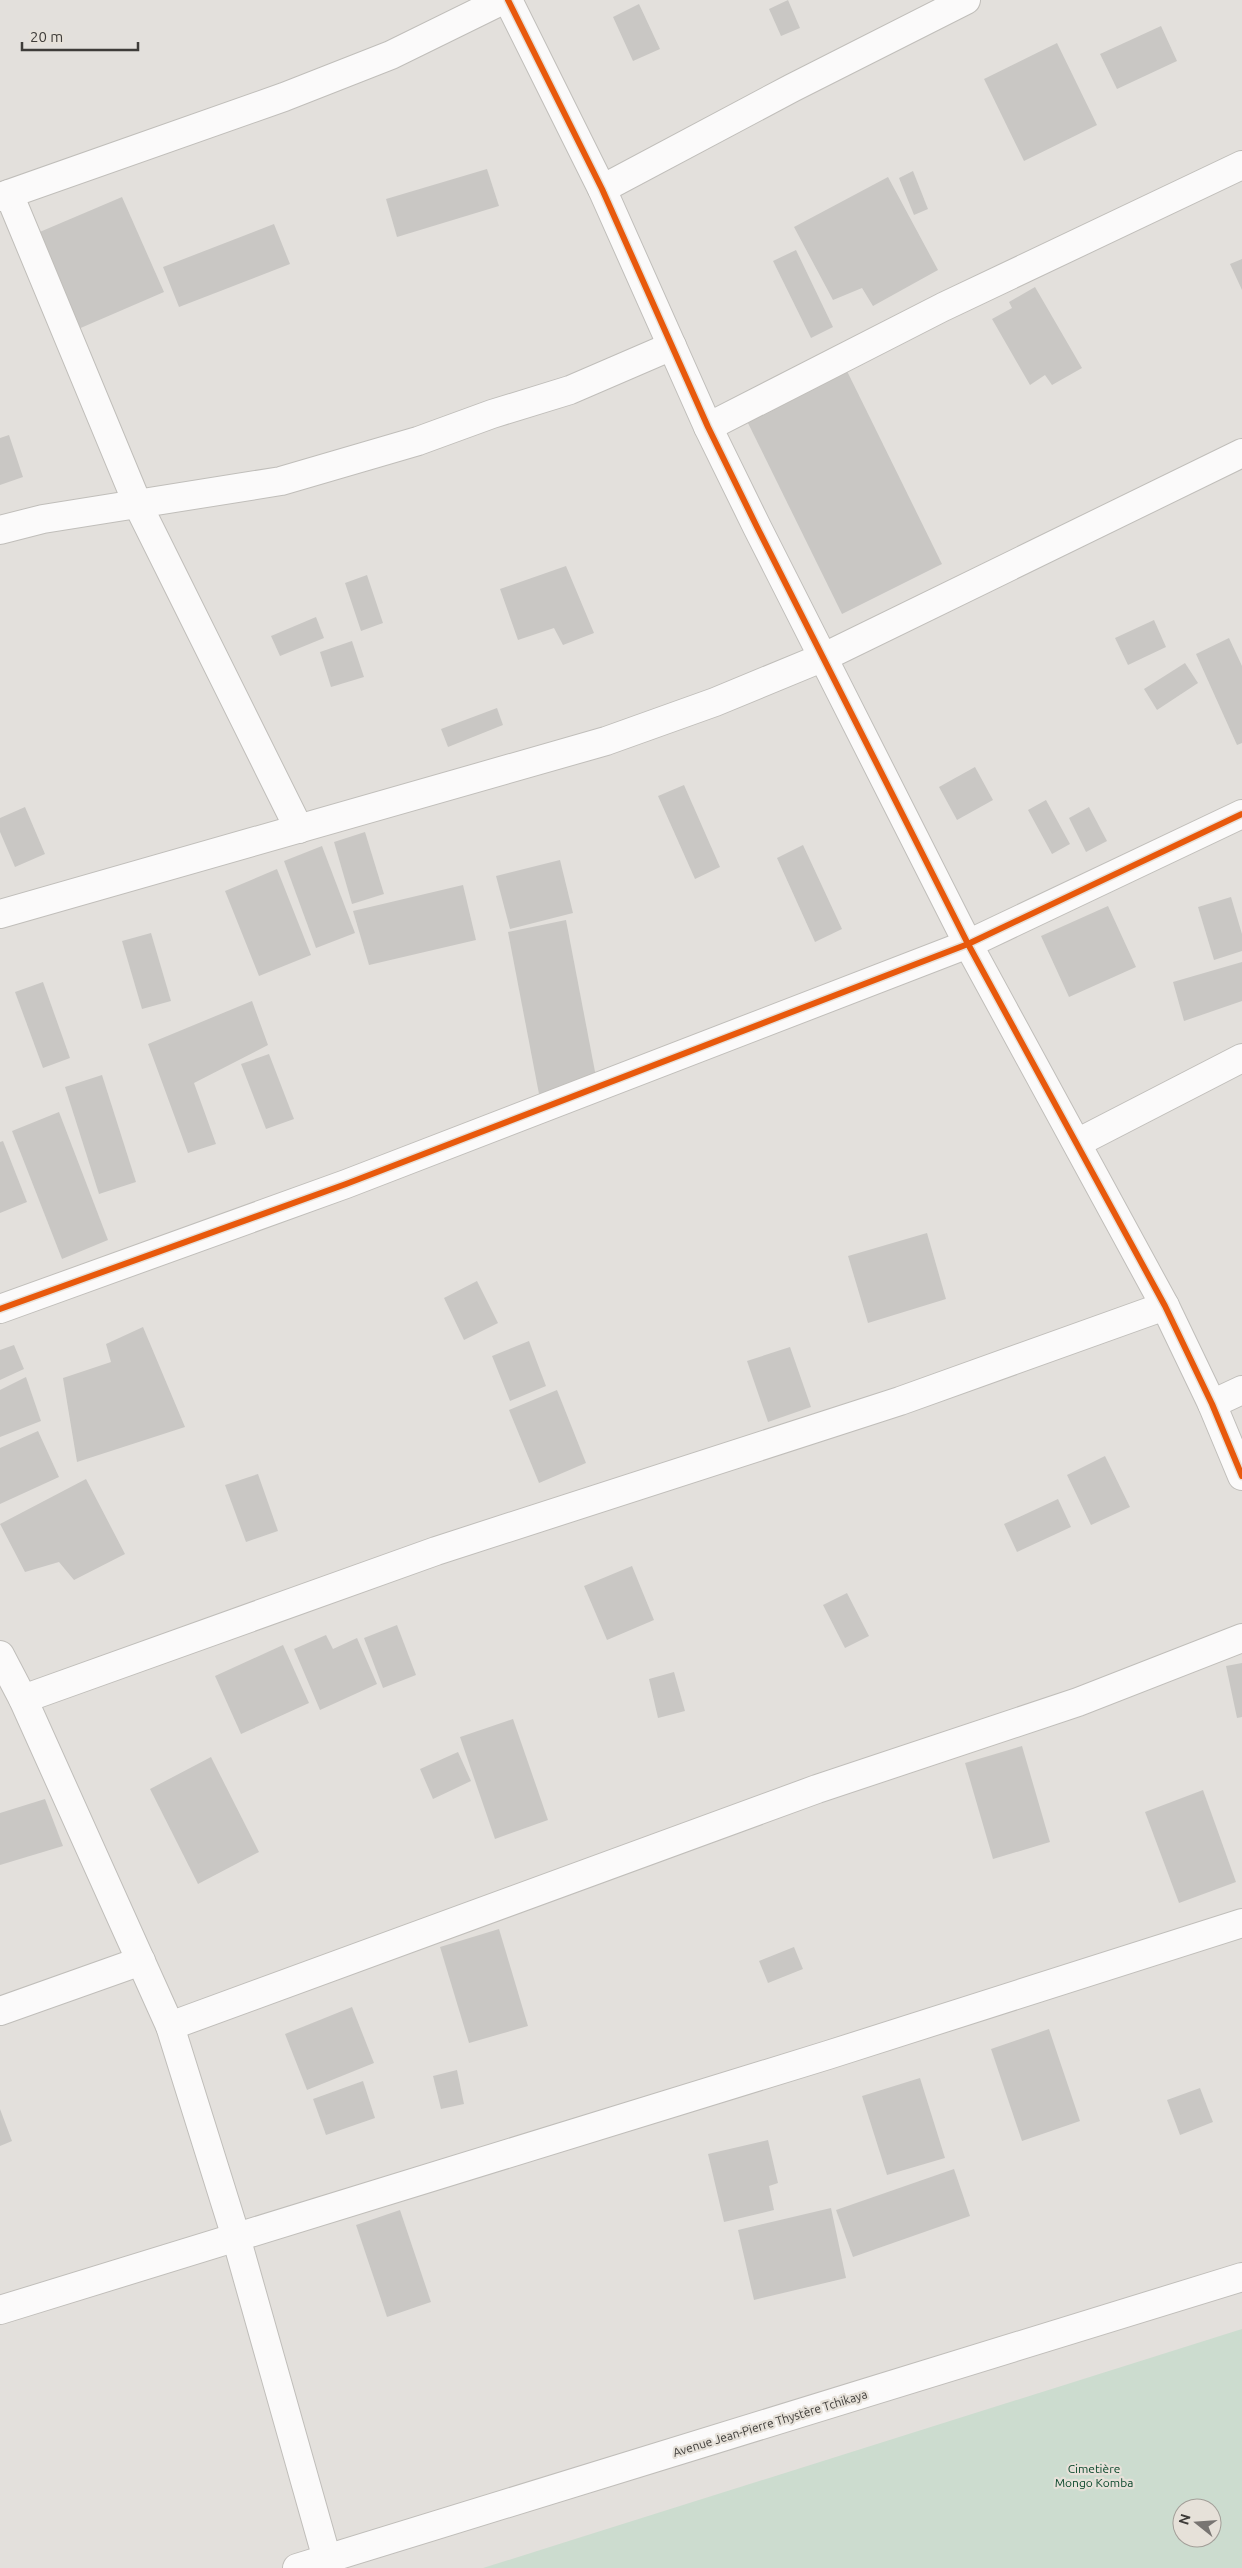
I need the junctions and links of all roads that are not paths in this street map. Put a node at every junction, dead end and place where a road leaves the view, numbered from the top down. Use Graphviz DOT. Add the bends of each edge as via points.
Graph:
graph roads {
  1 [pos="503,0"];
  2 [pos="508,0"];
  3 [pos="966,0"];
  4 [pos="1242,165"];
  5 [pos="602,189"];
  6 [pos="5,196"];
  7 [pos="672,346"];
  8 [pos="708,427"];
  9 [pos="1242,453"];
  10 [pos="138,505"];
  11 [pos="0,530"];
  12 [pos="824,657"];
  13 [pos="1242,814"];
  14 [pos="299,828"];
  15 [pos="0,914"];
  16 [pos="968,944"];
  17 [pos="1242,1058"];
  18 [pos="1077,1143"];
  19 [pos="1166,1306"];
  20 [pos="0,1309"];
  21 [pos="1242,1390"];
  22 [pos="1212,1404"];
  23 [pos="1242,1476"];
  24 [pos="1242,1638"];
  25 [pos="1,1658"];
  26 [pos="23,1699"];
  27 [pos="1242,1923"];
  28 [pos="141,1961"];
  29 [pos="0,2011"];
  30 [pos="170,2026"];
  31 [pos="236,2237"];
  32 [pos="1242,2277"];
  33 [pos="0,2310"];
  34 [pos="327,2559"];
  35 [pos="297,2568"];
  1 -- 6 [label="street" via="391,55 284,97"];
  2 -- 5 [label="street"];
  3 -- 5 [label="street"];
  4 -- 8 [label="street" via="943,307"];
  5 -- 7 [label="street"];
  6 -- 10 [label="street"];
  7 -- 8 [label="street"];
  7 -- 10 [label="street" via="570,390 418,441 281,481"];
  8 -- 12 [label="street"];
  9 -- 12 [label="street"];
  10 -- 11 [label="street" via="43,519"];
  10 -- 14 [label="street"];
  12 -- 14 [label="street" via="715,702 606,741"];
  12 -- 16 [label="street"];
  13 -- 16 [label="street"];
  14 -- 15 [label="street"];
  16 -- 18 [label="street"];
  16 -- 20 [label="street" via="346,1184"];
  17 -- 18 [label="street"];
  18 -- 19 [label="street"];
  19 -- 22 [label="street"];
  19 -- 26 [label="street" via="900,1401 436,1551"];
  21 -- 22 [label="street"];
  22 -- 23 [label="street"];
  24 -- 30 [label="street" via="1078,1702 817,1789"];
  25 -- 26 [label="street"];
  26 -- 28 [label="street"];
  27 -- 31 [label="street" via="818,2058"];
  28 -- 29 [label="street"];
  28 -- 30 [label="street"];
  30 -- 31 [label="street"];
  31 -- 33 [label="street"];
  31 -- 34 [label="street"];
  32 -- 34 [label="street, Avenue Jean-Pierre Thystère Tchikaya"];
  34 -- 35 [label="street, Avenue Jean-Pierre Thystère Tchikaya"];
}
